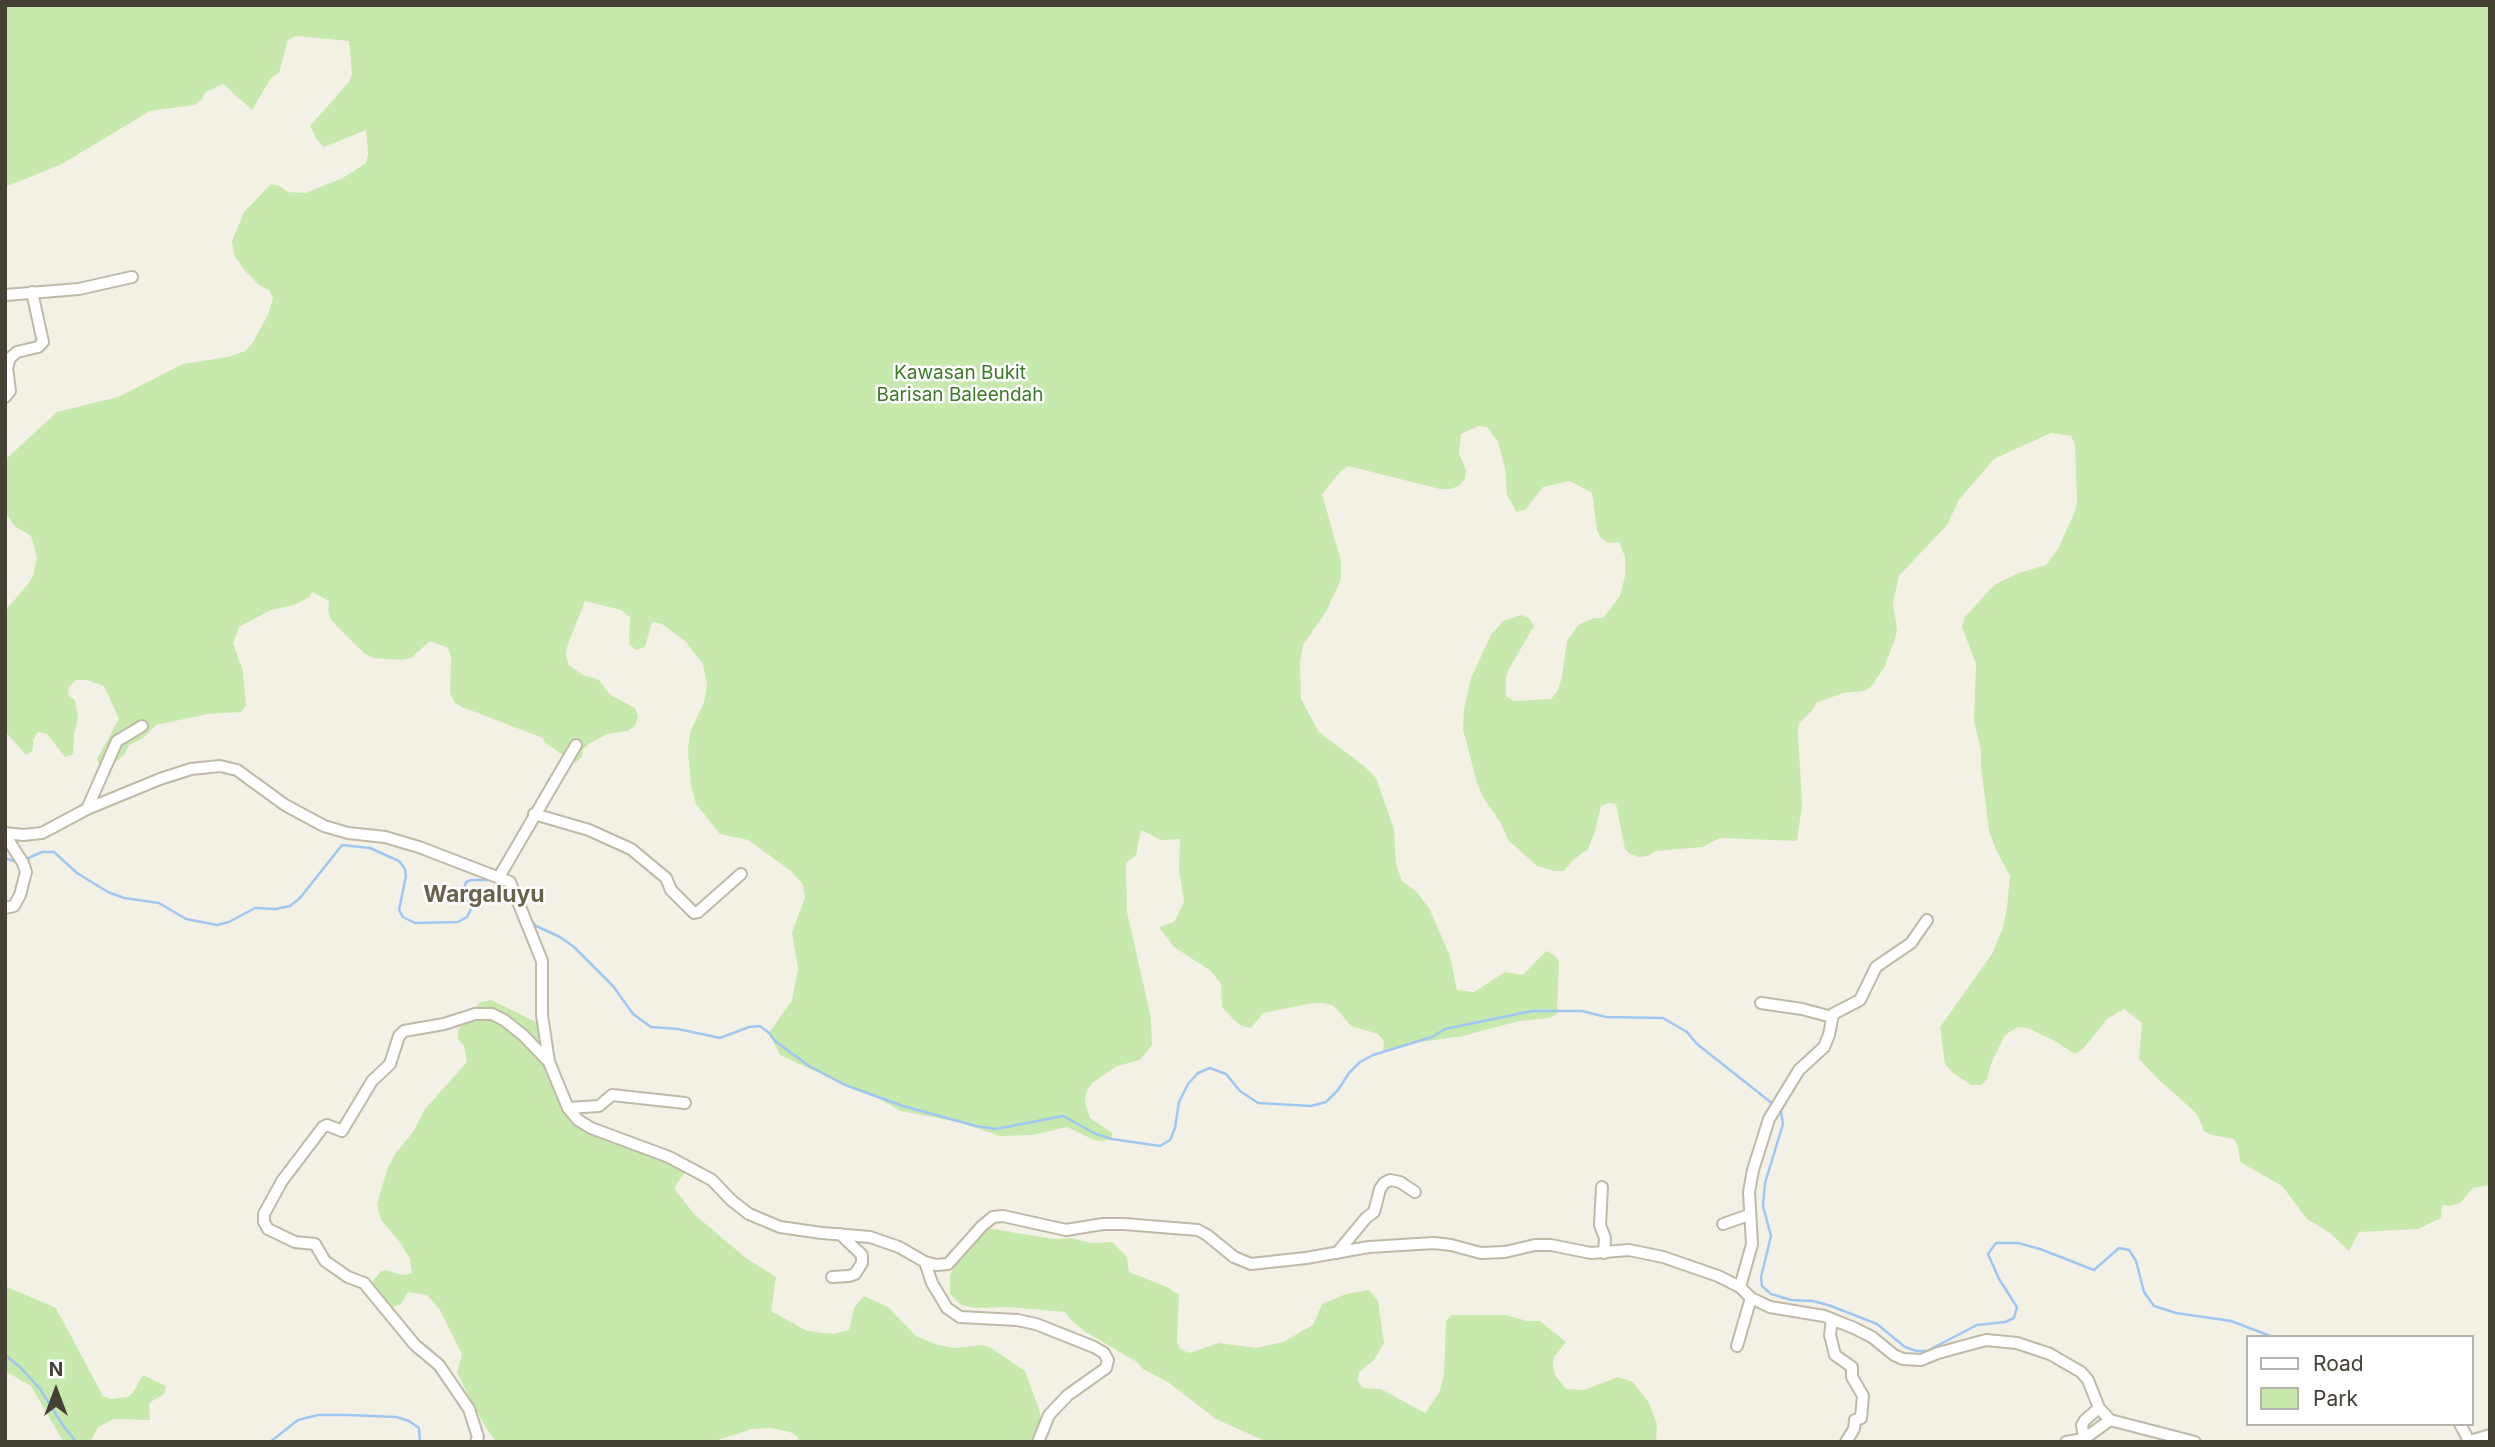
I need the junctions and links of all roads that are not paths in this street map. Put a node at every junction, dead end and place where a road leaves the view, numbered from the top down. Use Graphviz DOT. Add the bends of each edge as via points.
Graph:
graph roads {
  1 [pos="132,277"];
  2 [pos="32,292"];
  3 [pos="5,295"];
  4 [pos="5,397"];
  5 [pos="142,726"];
  6 [pos="576,745"];
  7 [pos="87,809"];
  8 [pos="534,814"];
  9 [pos="5,834"];
  10 [pos="741,874"];
  11 [pos="499,877"];
  12 [pos="5,908"];
  13 [pos="1927,920"];
  14 [pos="1761,1003"];
  15 [pos="1832,1017"];
  16 [pos="549,1062"];
  17 [pos="685,1103"];
  18 [pos="568,1108"];
  19 [pos="1602,1187"];
  20 [pos="1415,1192"];
  21 [pos="1749,1214"];
  22 [pos="1723,1224"];
  23 [pos="840,1234"];
  24 [pos="1337,1253"];
  25 [pos="1604,1253"];
  26 [pos="925,1262"];
  27 [pos="832,1277"];
  28 [pos="1740,1287"];
  29 [pos="1751,1298"];
  30 [pos="1832,1319"];
  31 [pos="1737,1346"];
  32 [pos="2099,1408"];
  33 [pos="2110,1420"];
  34 [pos="2490,1435"];
  35 [pos="2084,1439"];
  36 [pos="2468,1441"];
  37 [pos="476,1442"];
  38 [pos="1038,1442"];
  39 [pos="1846,1442"];
  40 [pos="2066,1442"];
  41 [pos="2196,1442"];
  1 -- 2 [label="street" via="79,289"];
  2 -- 3 [label="street"];
  2 -- 4 [label="street" via="43,342 10,358 10,391"];
  5 -- 7 [label="street" via="117,741"];
  6 -- 8 [label="street"];
  7 -- 9 [label="street" via="42,833"];
  7 -- 11 [label="street" via="191,769 220,766 237,770 324,826 419,847"];
  8 -- 10 [label="street" via="590,830 631,849 667,880 694,913"];
  8 -- 11 [label="street"];
  9 -- 12 [label="street" via="26,872 14,906"];
  11 -- 16 [label="street" via="510,882 542,961 542,1015"];
  13 -- 15 [label="street" via="1911,943 1876,967 1860,1000"];
  14 -- 15 [label="street"];
  15 -- 21 [label="street" via="1824,1047 1799,1070 1771,1115 1753,1170"];
  16 -- 18 [label="street"];
  16 -- 37 [label="street" via="523,1035 492,1014 404,1031 390,1064 372,1081 342,1131 323,1126 280,1183 264,1214 268,1228 295,1242 315,1244 325,1261 363,1283 417,1347 439,1365 469,1409"];
  17 -- 18 [label="street" via="612,1095 599,1106"];
  18 -- 23 [label="street" via="592,1128 669,1157 712,1180 749,1214 780,1227"];
  19 -- 25 [label="street"];
  20 -- 24 [label="street" via="1400,1182 1384,1184 1374,1212"];
  21 -- 22 [label="street"];
  21 -- 28 [label="street" via="1752,1244"];
  23 -- 26 [label="street" via="870,1237"];
  23 -- 27 [label="street" via="862,1255 862,1263 855,1274"];
  24 -- 25 [label="street" via="1434,1242 1481,1253 1535,1245"];
  24 -- 26 [label="street" via="1251,1264 1198,1230 1103,1224 1073,1230 1003,1216 982,1226 948,1264"];
  25 -- 28 [label="street" via="1629,1250 1662,1257"];
  26 -- 38 [label="street" via="947,1308 960,1317 1036,1324 1104,1353 1106,1368 1049,1415"];
  28 -- 29 [label="street"];
  29 -- 30 [label="street" via="1770,1307"];
  29 -- 31 [label="street"];
  30 -- 32 [label="street" via="1872,1337 1894,1355 1912,1360 1986,1340 2017,1343 2050,1354 2081,1372"];
  30 -- 39 [label="street" via="1835,1355 1852,1367 1852,1377 1863,1396 1861,1418 1855,1420"];
  32 -- 33 [label="street"];
  32 -- 35 [label="street" via="2082,1426"];
  33 -- 35 [label="street"];
  33 -- 41 [label="street"];
  34 -- 36 [label="street"];
  35 -- 40 [label="street"];
}
